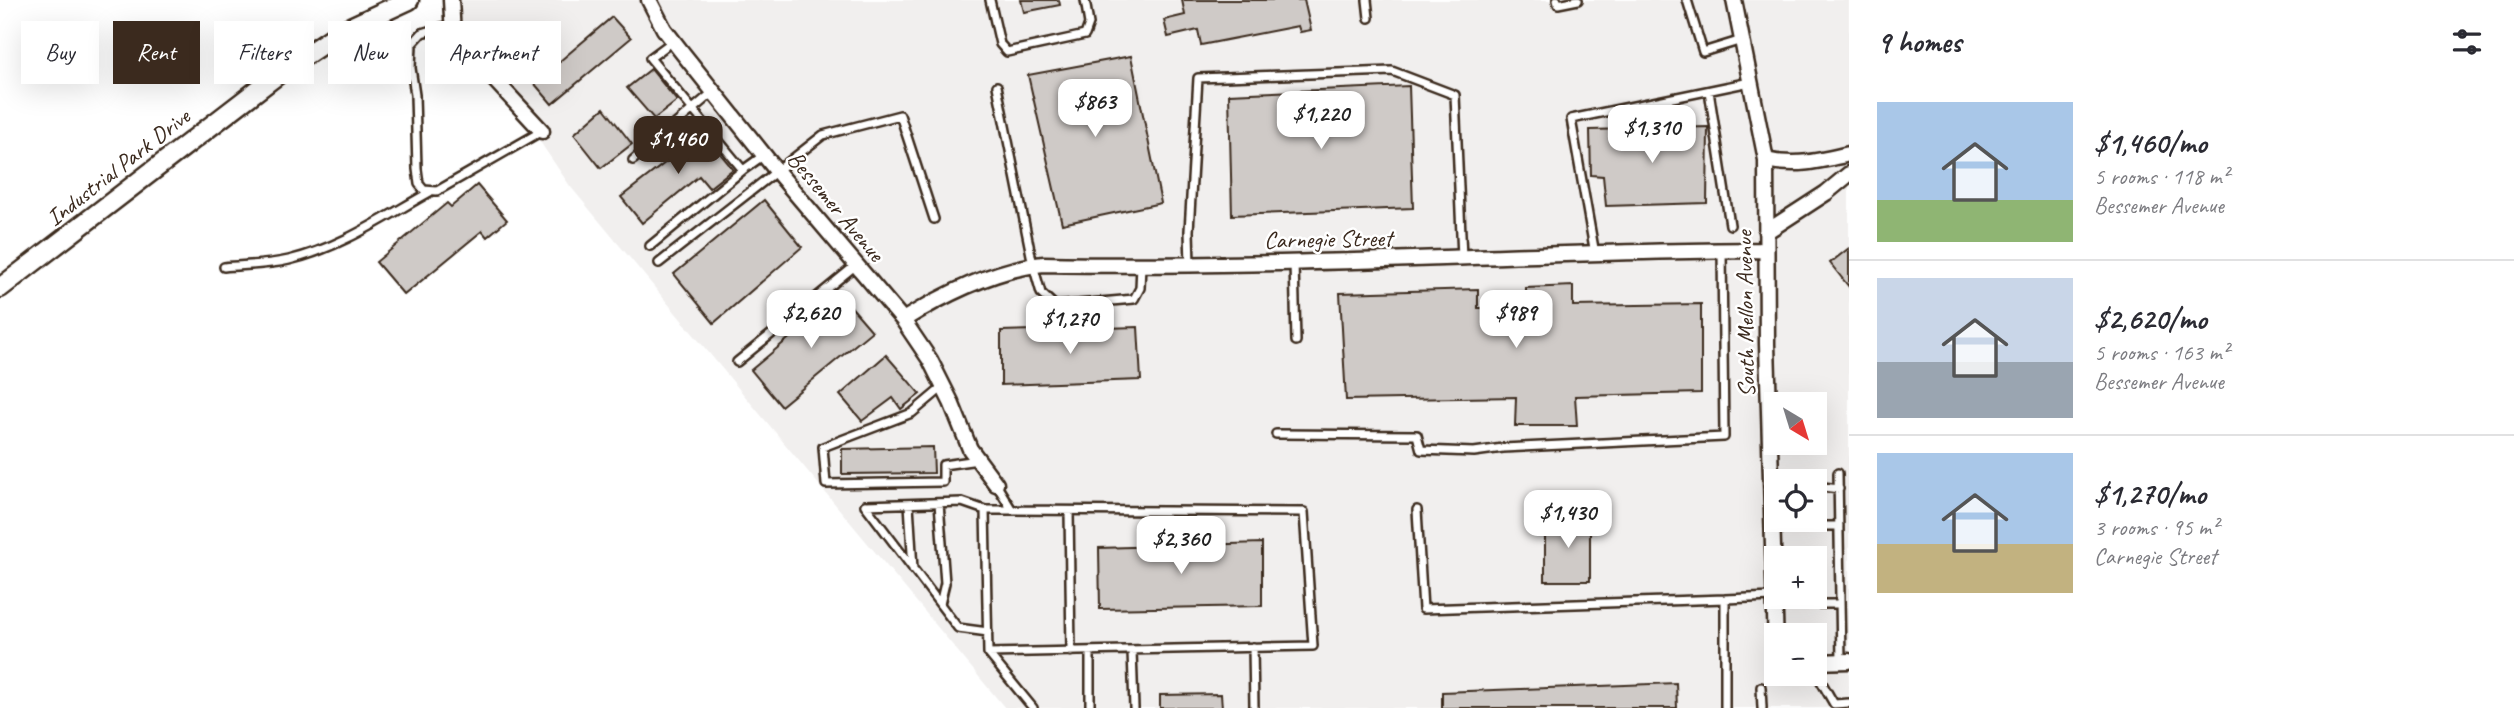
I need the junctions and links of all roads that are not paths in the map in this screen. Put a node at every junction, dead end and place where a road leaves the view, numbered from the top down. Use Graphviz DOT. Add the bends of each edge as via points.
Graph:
graph roads {
  1 [pos="409,0"];
  2 [pos="451,0"];
  3 [pos="649,0"];
  4 [pos="990,0"];
  5 [pos="1085,0"];
  6 [pos="1367,0"];
  7 [pos="1557,0"];
  8 [pos="1578,0"];
  9 [pos="1687,0"];
  10 [pos="1734,0"];
  11 [pos="1369,18"];
  12 [pos="453,21"];
  13 [pos="425,32"];
  14 [pos="1742,40"];
  15 [pos="673,41"];
  16 [pos="1751,82"];
  17 [pos="498,84"];
  18 [pos="997,86"];
  19 [pos="1709,90"];
  20 [pos="713,92"];
  21 [pos="692,109"];
  22 [pos="542,131"];
  23 [pos="1849,154"];
  24 [pos="764,155"];
  25 [pos="632,160"];
  26 [pos="1766,160"];
  27 [pos="743,170"];
  28 [pos="776,170"];
  29 [pos="1849,174"];
  30 [pos="430,192"];
  31 [pos="934,219"];
  32 [pos="1730,225"];
  33 [pos="1766,232"];
  34 [pos="650,246"];
  35 [pos="1722,250"];
  36 [pos="1766,250"];
  37 [pos="1595,254"];
  38 [pos="1462,258"];
  39 [pos="659,262"];
  40 [pos="1294,262"];
  41 [pos="1190,264"];
  42 [pos="856,265"];
  43 [pos="1033,265"];
  44 [pos="1142,265"];
  45 [pos="224,267"];
  46 [pos="0,288"];
  47 [pos="903,320"];
  48 [pos="1296,341"];
  49 [pos="737,362"];
  50 [pos="943,387"];
  51 [pos="1276,433"];
  52 [pos="978,460"];
  53 [pos="1774,469"];
  54 [pos="1838,473"];
  55 [pos="996,484"];
  56 [pos="1827,488"];
  57 [pos="1839,489"];
  58 [pos="939,503"];
  59 [pos="909,504"];
  60 [pos="985,510"];
  61 [pos="1012,510"];
  62 [pos="1418,510"];
  63 [pos="1069,512"];
  64 [pos="1827,526"];
  65 [pos="1839,526"];
  66 [pos="913,569"];
  67 [pos="1764,597"];
  68 [pos="1725,599"];
  69 [pos="940,604"];
  70 [pos="1827,604"];
  71 [pos="1840,604"];
  72 [pos="988,632"];
  73 [pos="1253,647"];
  74 [pos="1132,651"];
  75 [pos="1071,652"];
  76 [pos="1090,652"];
  77 [pos="988,653"];
  78 [pos="1845,661"];
  79 [pos="1827,662"];
  80 [pos="1824,686"];
  81 [pos="1761,687"];
  82 [pos="1849,703"];
  83 [pos="1033,708"];
  84 [pos="1090,708"];
  85 [pos="1134,708"];
  86 [pos="1254,708"];
  87 [pos="1725,708"];
  88 [pos="1762,708"];
  1 -- 46 [label="street, Industrial Park Drive" via="342,31 285,69"];
  2 -- 12 [label="street"];
  3 -- 15 [label="street, Bessemer Avenue"];
  4 -- 5 [label="lane" via="1000,44 1007,52 1085,35"];
  6 -- 11 [label="lane"];
  7 -- 8 [label="lane" via="1558,4"];
  9 -- 14 [label="lane" via="1703,52"];
  10 -- 14 [label="street, South Mellon Avenue"];
  13 -- 30 [label="lane" via="412,44 411,68 419,184"];
  14 -- 16 [label="street, South Mellon Avenue"];
  15 -- 20 [label="street, Bessemer Avenue"];
  15 -- 21 [label="lane" via="650,58"];
  16 -- 19 [label="lane"];
  16 -- 26 [label="street, South Mellon Avenue"];
  17 -- 22 [label="street"];
  18 -- 43 [label="lane"];
  19 -- 32 [label="lane"];
  19 -- 37 [label="lane" via="1571,119"];
  20 -- 21 [label="lane"];
  20 -- 24 [label="street, Bessemer Avenue"];
  21 -- 25 [label="lane"];
  21 -- 27 [label="lane"];
  22 -- 30 [label="lane"];
  23 -- 26 [label="street" via="1812,163"];
  24 -- 27 [label="lane"];
  24 -- 28 [label="street, Bessemer Avenue"];
  26 -- 33 [label="street, South Mellon Avenue"];
  27 -- 34 [label="lane"];
  28 -- 31 [label="lane" via="823,135 901,115"];
  28 -- 39 [label="lane"];
  28 -- 42 [label="street, Bessemer Avenue"];
  29 -- 33 [label="street"];
  30 -- 45 [label="lane" via="350,237 302,256"];
  33 -- 36 [label="street, South Mellon Avenue"];
  35 -- 36 [label="street, Carnegie Street"];
  35 -- 37 [label="street, Carnegie Street"];
  35 -- 51 [label="lane" via="1724,437 1474,452 1420,450 1418,435"];
  36 -- 53 [label="street, South Mellon Avenue"];
  37 -- 38 [label="street, Carnegie Street"];
  38 -- 40 [label="street, Carnegie Street"];
  38 -- 41 [label="lane" via="1455,95 1392,71 1198,78"];
  40 -- 41 [label="street, Carnegie Street"];
  40 -- 48 [label="lane"];
  41 -- 44 [label="street, Carnegie Street"];
  42 -- 47 [label="street, Bessemer Avenue"];
  42 -- 49 [label="lane"];
  43 -- 44 [label="street, Carnegie Street"];
  43 -- 44 [label="lane" via="1041,293 1055,306 1134,299"];
  43 -- 47 [label="street, Carnegie Street" via="984,279"];
  47 -- 50 [label="street, Bessemer Avenue"];
  50 -- 52 [label="street, Bessemer Avenue"];
  50 -- 52 [label="lane" via="912,413 823,447 826,484 943,482 943,465"];
  52 -- 55 [label="street, Bessemer Avenue"];
  54 -- 57 [label="lane"];
  55 -- 61 [label="lane"];
  56 -- 57 [label="lane"];
  57 -- 65 [label="lane"];
  58 -- 59 [label="lane"];
  58 -- 60 [label="lane" via="962,502"];
  58 -- 69 [label="lane" via="945,583"];
  59 -- 66 [label="lane"];
  59 -- 66 [label="lane" via="865,505"];
  60 -- 61 [label="lane"];
  60 -- 72 [label="lane"];
  61 -- 63 [label="lane"];
  62 -- 68 [label="lane" via="1423,609"];
  63 -- 73 [label="lane" via="1304,512 1312,646"];
  63 -- 75 [label="lane"];
  64 -- 65 [label="lane"];
  65 -- 71 [label="lane"];
  66 -- 69 [label="lane"];
  67 -- 68 [label="lane"];
  68 -- 87 [label="lane"];
  69 -- 72 [label="lane" via="958,628"];
  70 -- 71 [label="lane"];
  71 -- 78 [label="lane"];
  72 -- 77 [label="lane"];
  73 -- 74 [label="lane"];
  73 -- 86 [label="lane"];
  74 -- 76 [label="lane"];
  74 -- 85 [label="lane"];
  75 -- 76 [label="lane"];
  75 -- 77 [label="lane"];
  76 -- 84 [label="lane"];
  77 -- 83 [label="lane"];
  78 -- 79 [label="street"];
  80 -- 82 [label="lane" via="1834,704"];
  81 -- 88 [label="lane"];
}
